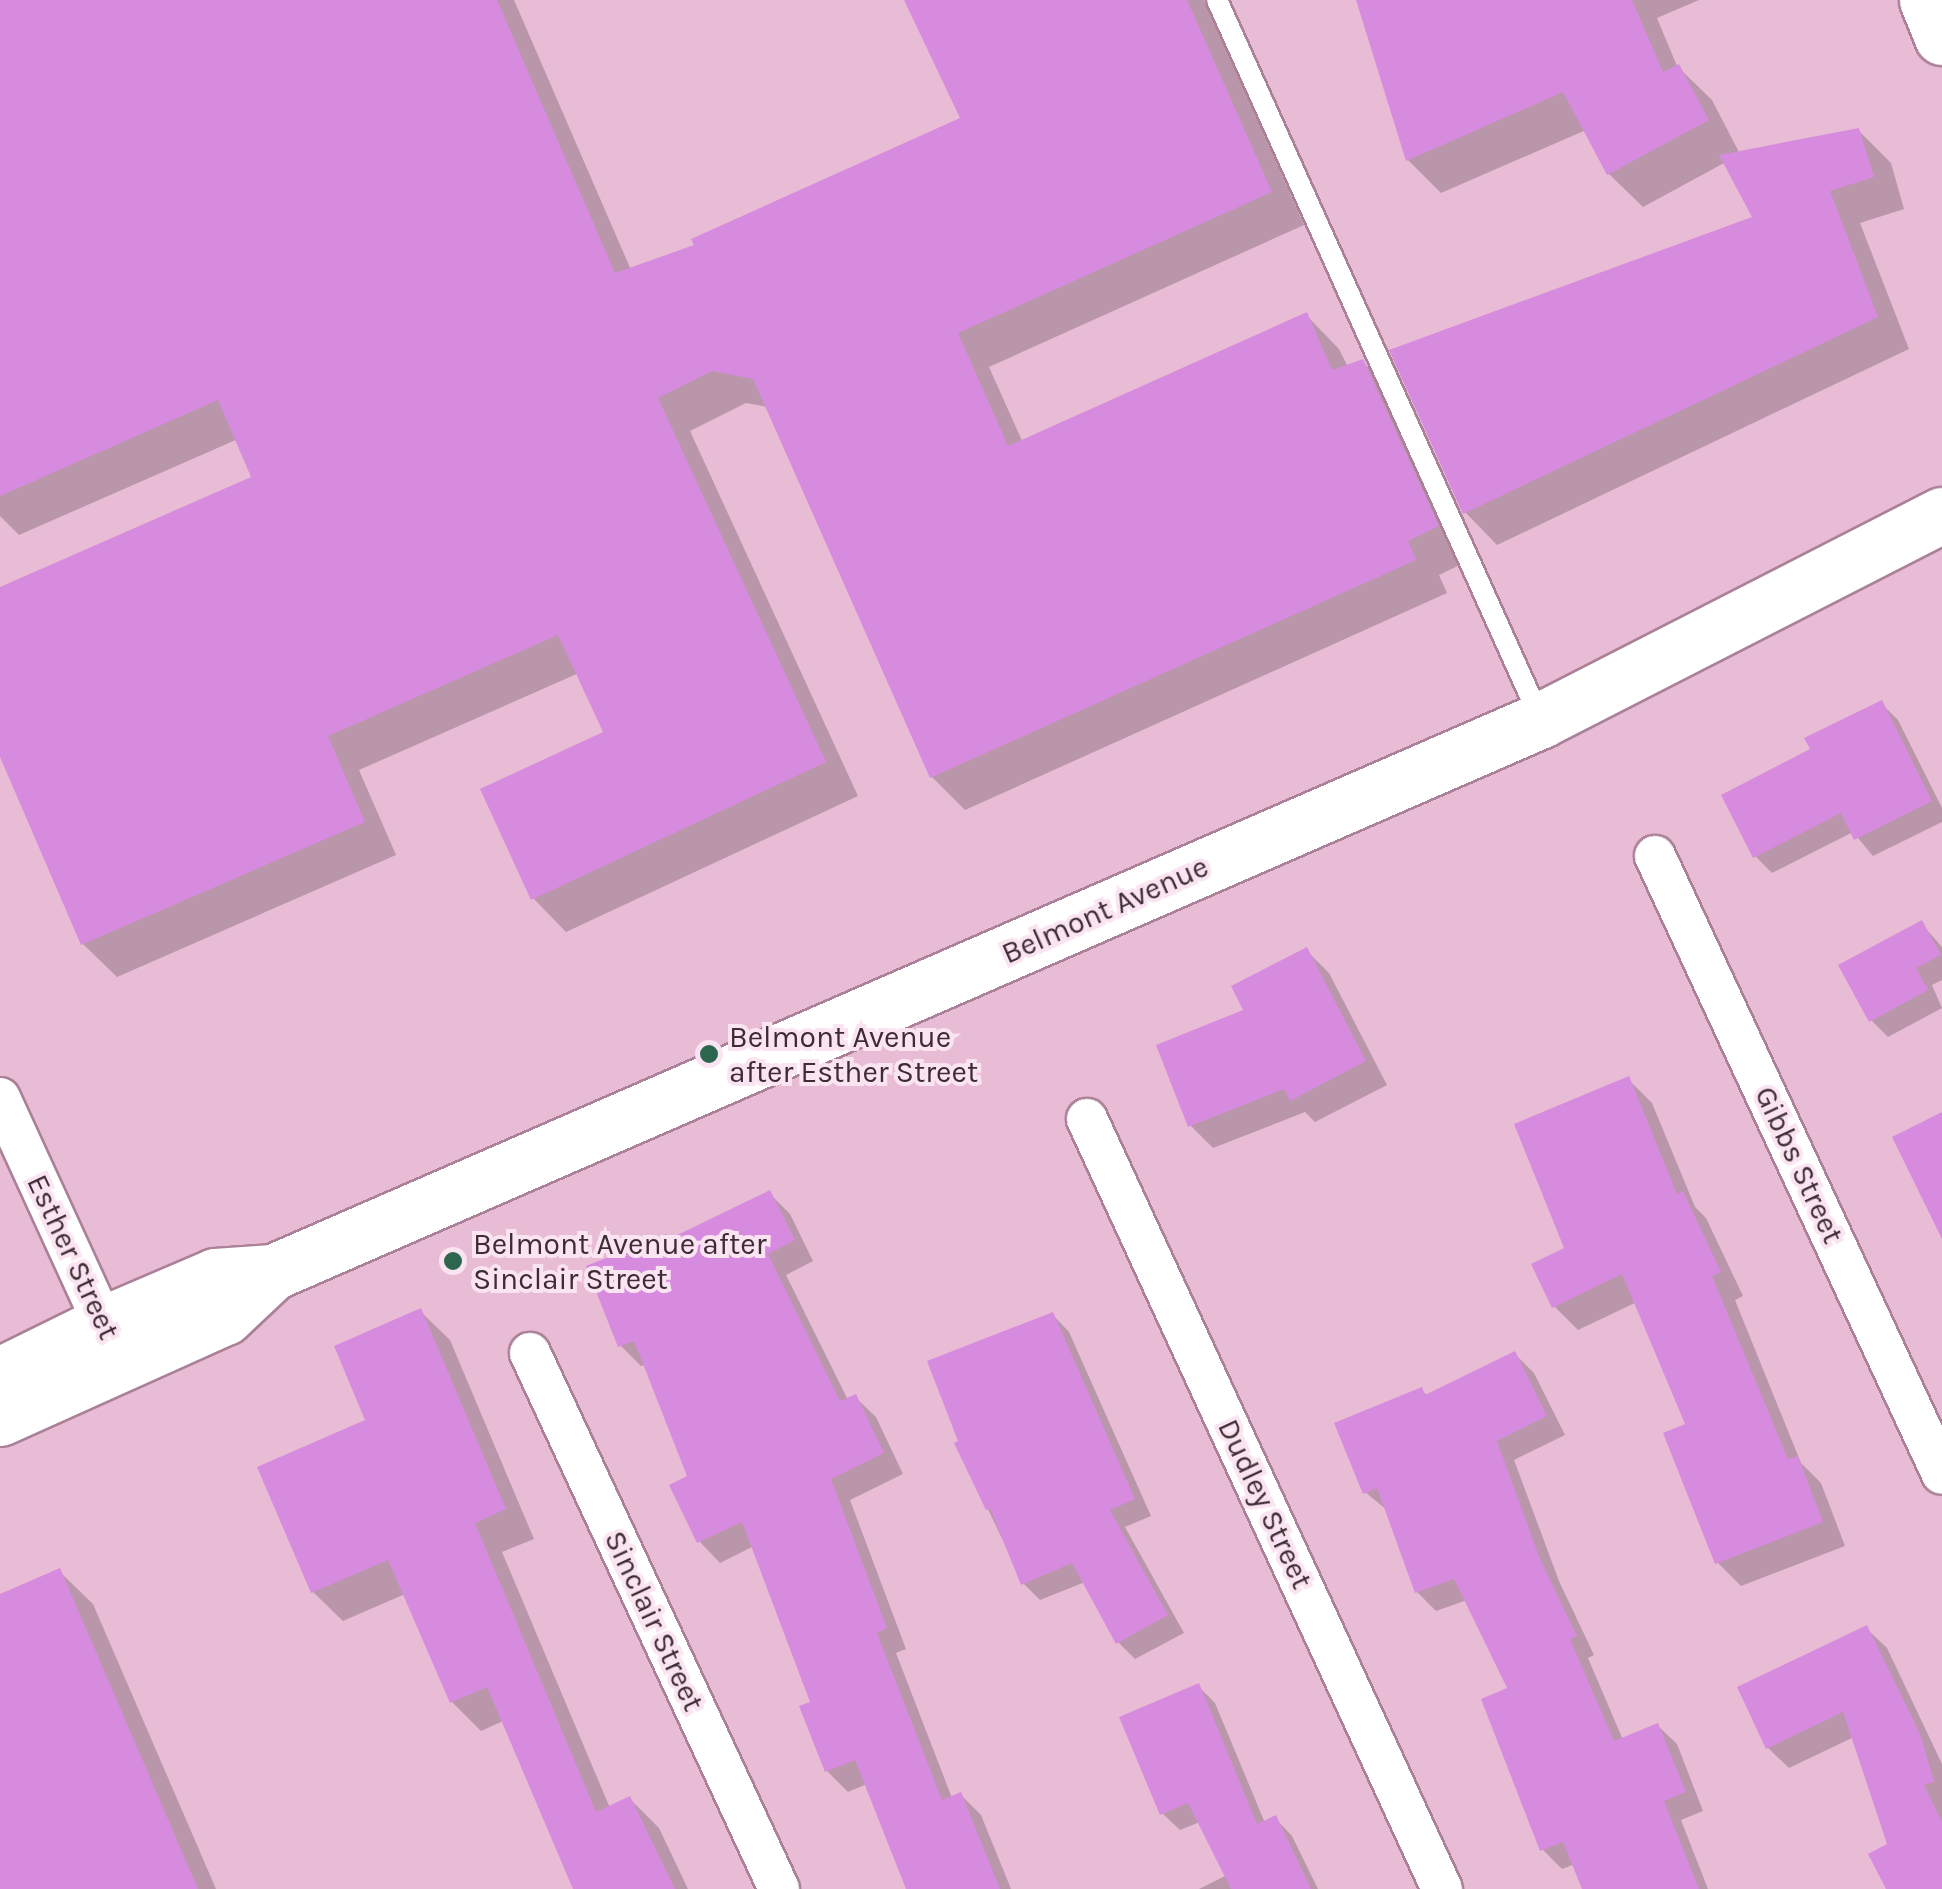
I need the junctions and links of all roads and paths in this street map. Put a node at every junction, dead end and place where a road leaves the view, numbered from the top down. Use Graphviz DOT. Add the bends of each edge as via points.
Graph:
graph roads {
  1 [pos="1216,0"];
  2 [pos="1927,0"];
  3 [pos="1942,36"];
  4 [pos="1937,522"];
  5 [pos="1541,720"];
  6 [pos="1656,856"];
  7 [pos="0,1098"];
  8 [pos="1088,1119"];
  9 [pos="112,1343"];
  10 [pos="530,1353"];
  11 [pos="0,1376"];
  12 [pos="0,1418"];
  13 [pos="1942,1474"];
  14 [pos="779,1889"];
  15 [pos="1442,1889"];
  1 -- 5 [label="lane"];
  2 -- 3 [label="main road"];
  4 -- 5 [label="main road, Belmont Avenue"];
  5 -- 9 [label="main road, Belmont Avenue" via="273,1272 215,1276"];
  6 -- 13 [label="street, Gibbs Street"];
  7 -- 9 [label="street, Esther Street"];
  8 -- 15 [label="street, Dudley Street"];
  9 -- 11 [label="main road, Belmont Avenue"];
  9 -- 12 [label="main road, Belmont Avenue"];
  10 -- 14 [label="street, Sinclair Street"];
}
